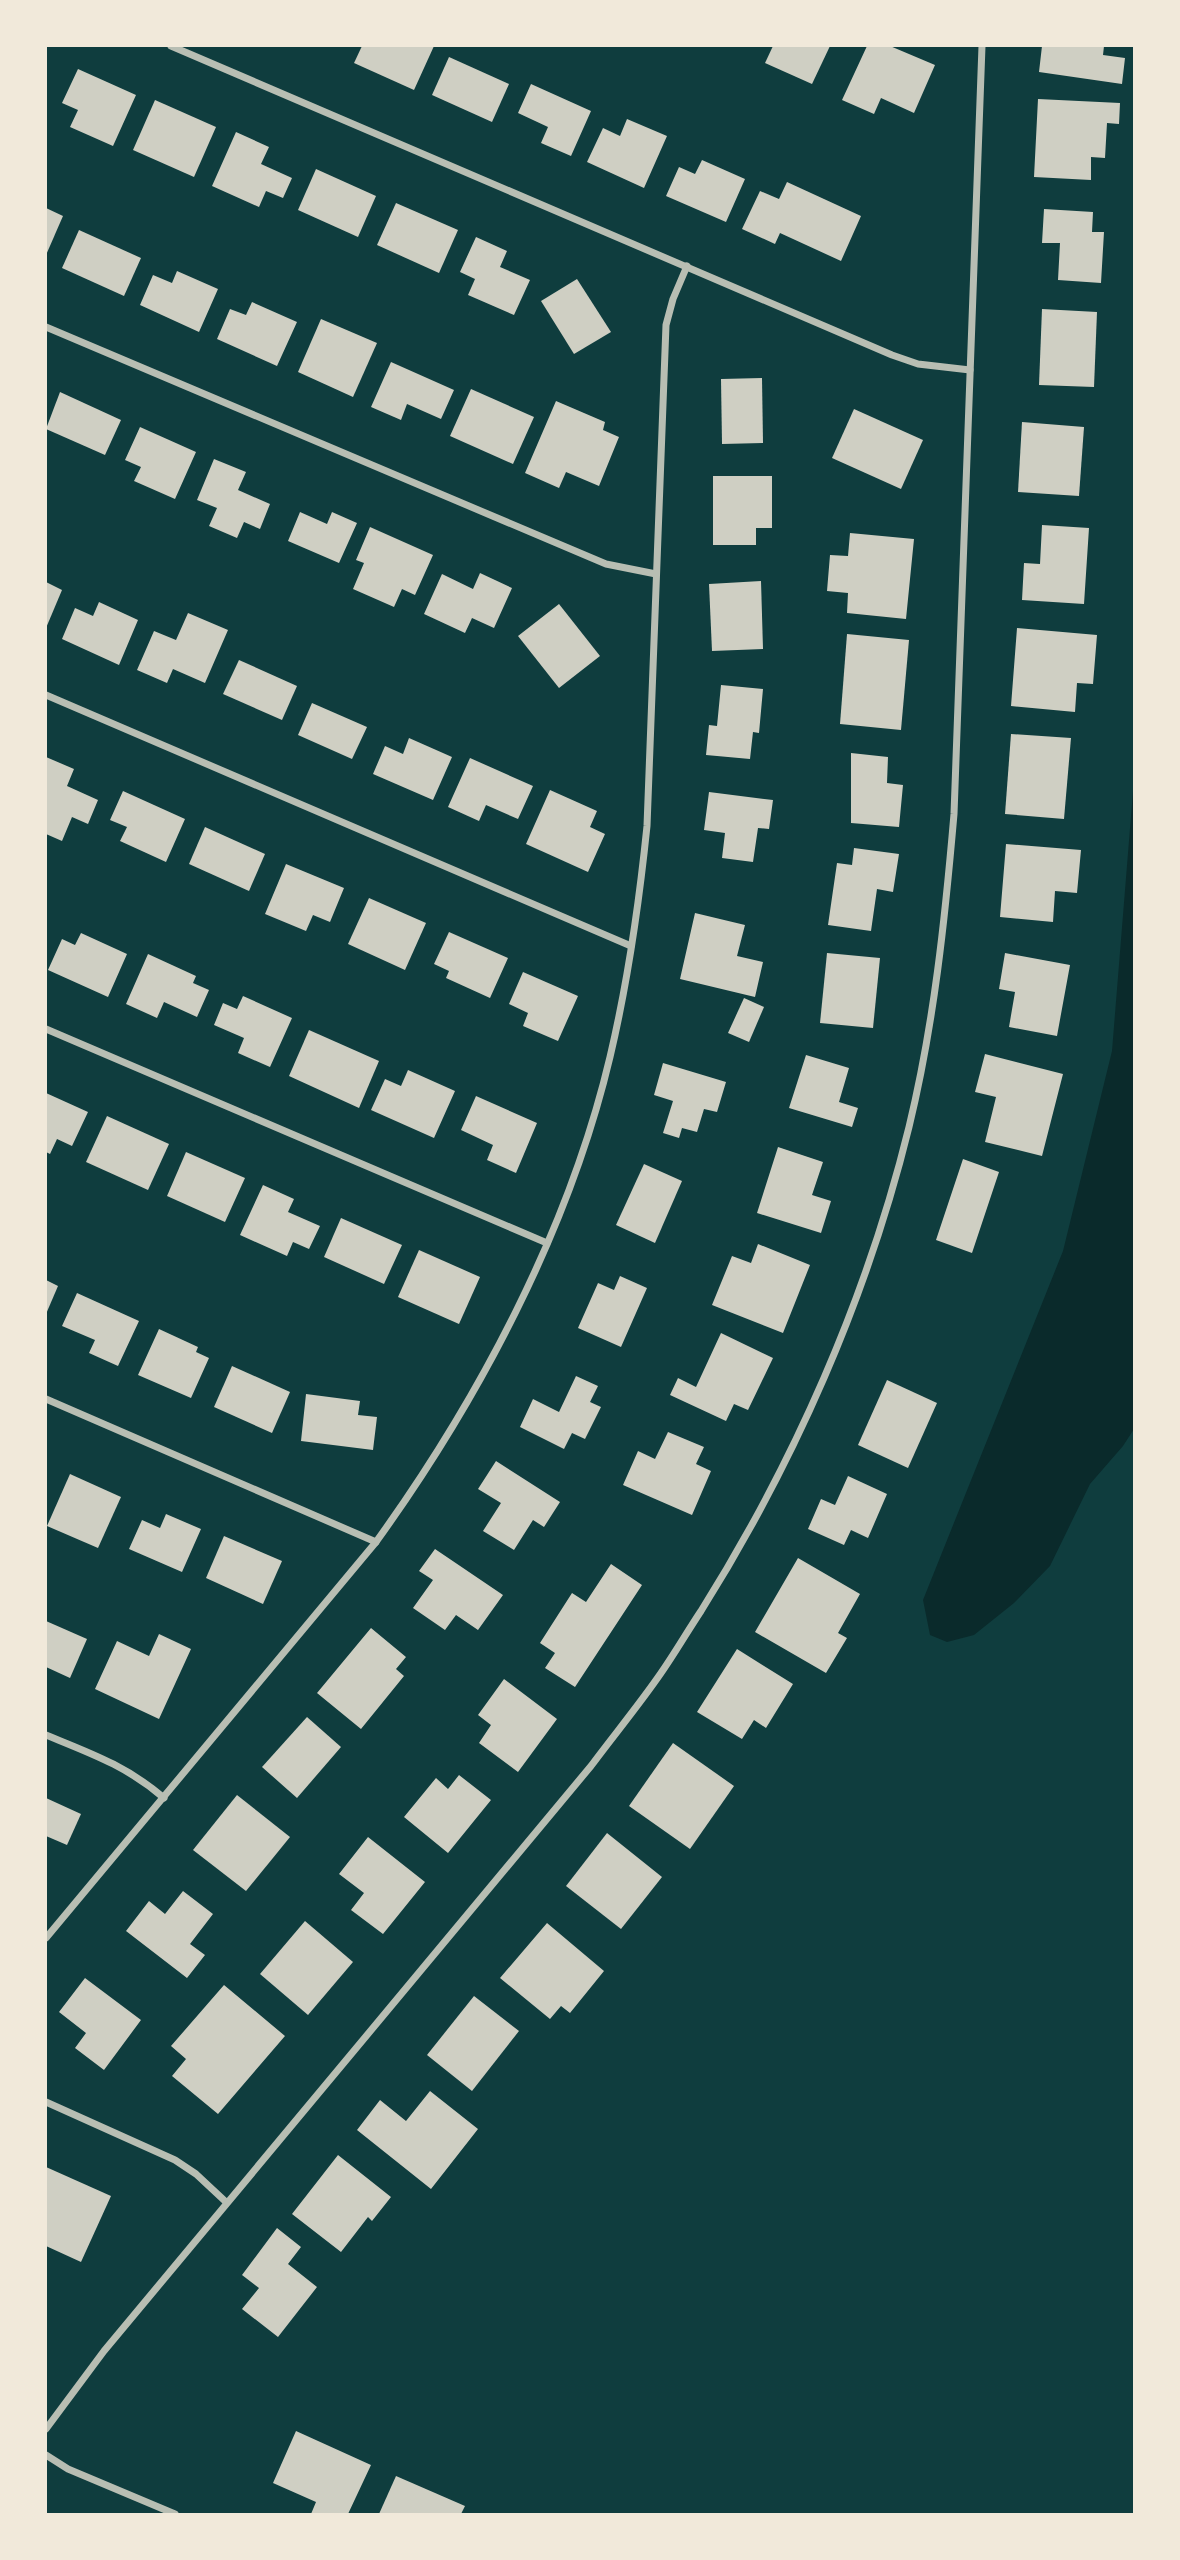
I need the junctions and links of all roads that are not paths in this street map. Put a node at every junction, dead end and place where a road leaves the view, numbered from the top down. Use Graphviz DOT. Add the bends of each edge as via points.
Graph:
graph roads {
  1 [pos="171,46"];
  2 [pos="982,46"];
  3 [pos="687,266"];
  4 [pos="46,327"];
  5 [pos="971,370"];
  6 [pos="656,574"];
  7 [pos="46,695"];
  8 [pos="631,946"];
  9 [pos="46,1029"];
  10 [pos="547,1243"];
  11 [pos="46,1399"];
  12 [pos="376,1542"];
  13 [pos="46,1735"];
  14 [pos="164,1798"];
  15 [pos="46,1938"];
  16 [pos="46,2102"];
  17 [pos="226,2202"];
  18 [pos="46,2429"];
  19 [pos="46,2455"];
  20 [pos="175,2515"];
  1 -- 3 [label="street"];
  2 -- 5 [label="street"];
  3 -- 5 [label="street" via="892,355 918,364"];
  3 -- 6 [label="street" via="666,325"];
  4 -- 6 [label="street" via="606,564"];
  5 -- 17 [label="street" via="954,814 945,922 909,1128 860,1287 834,1351 771,1491 662,1673 591,1766"];
  6 -- 8 [label="street" via="646,826"];
  7 -- 8 [label="street"];
  8 -- 10 [label="street" via="610,1058"];
  9 -- 10 [label="street"];
  10 -- 12 [label="street" via="466,1405 423,1477"];
  11 -- 12 [label="street"];
  12 -- 14 [label="street"];
  13 -- 14 [label="street" via="123,1768"];
  14 -- 15 [label="street"];
  16 -- 17 [label="street" via="175,2160"];
  17 -- 18 [label="street"];
  19 -- 20 [label="street"];
}
